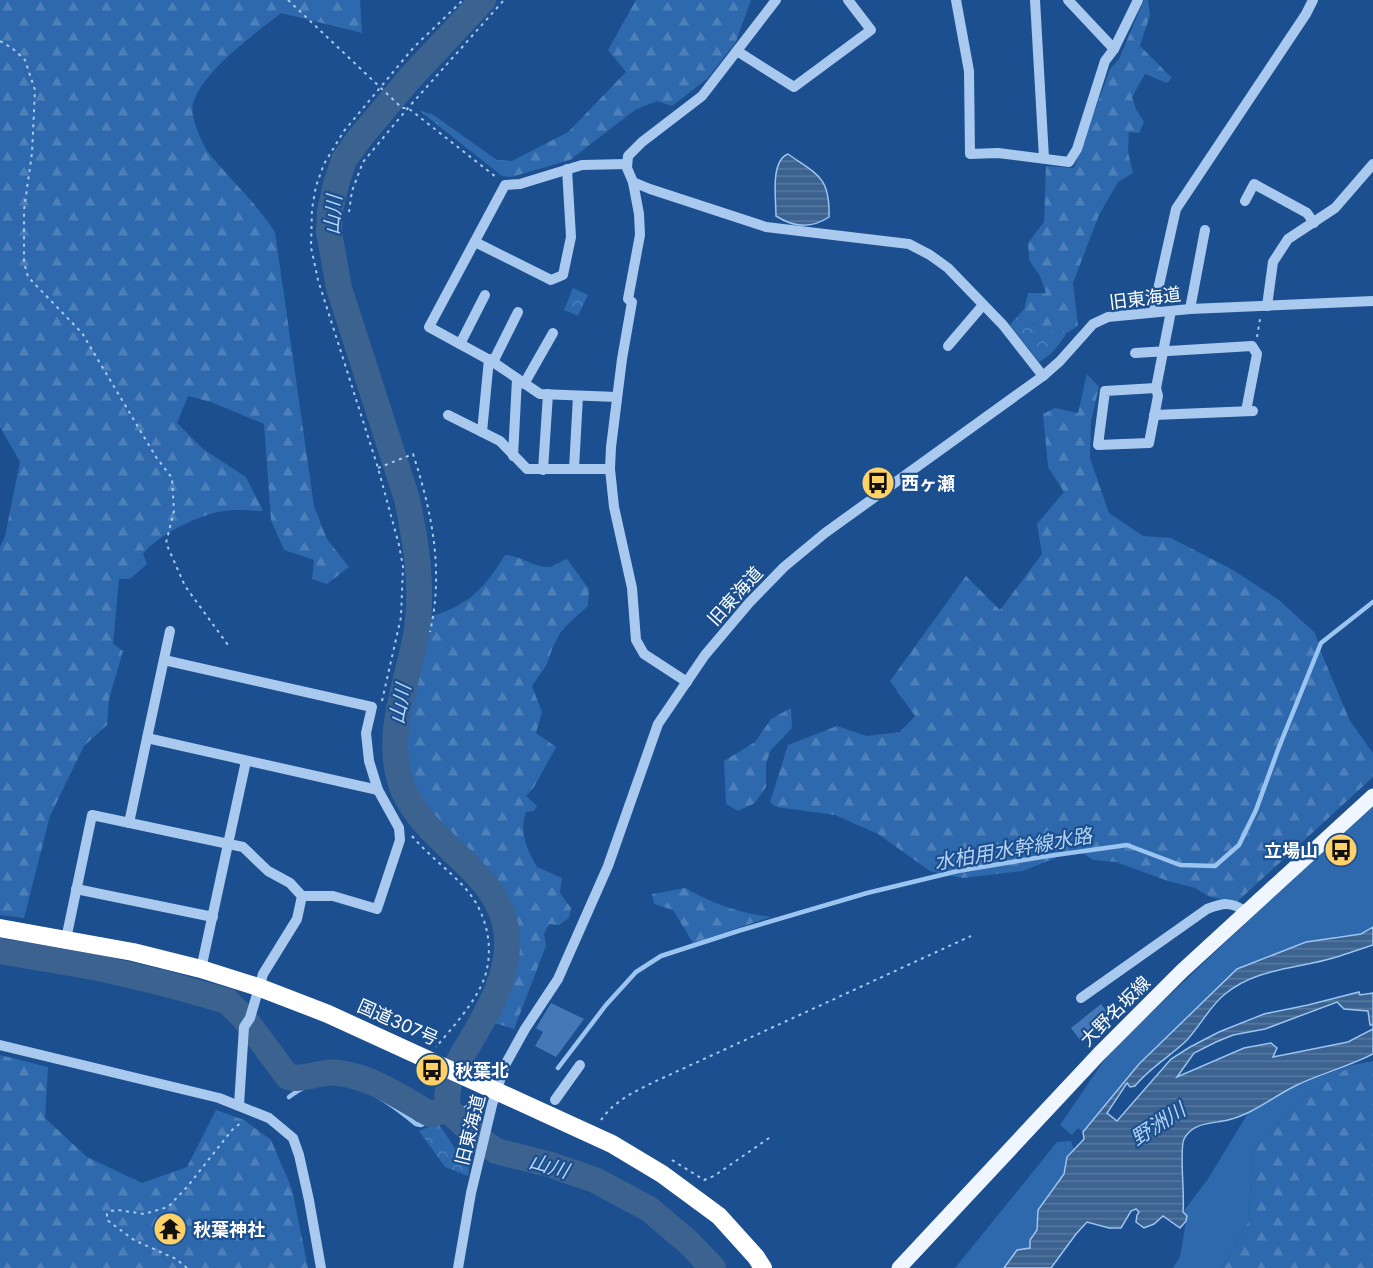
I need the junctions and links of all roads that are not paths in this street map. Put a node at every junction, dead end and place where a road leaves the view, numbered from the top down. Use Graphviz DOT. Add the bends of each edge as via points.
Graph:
graph roads {
  1 [pos="776,0"];
  2 [pos="848,0"];
  3 [pos="956,0"];
  4 [pos="1035,0"];
  5 [pos="1068,0"];
  6 [pos="1138,0"];
  7 [pos="1312,0"];
  8 [pos="1114,49"];
  9 [pos="737,51"];
  10 [pos="1044,158"];
  11 [pos="627,164"];
  12 [pos="1373,164"];
  13 [pos="567,169"];
  14 [pos="1369,178"];
  15 [pos="633,182"];
  16 [pos="1245,201"];
  17 [pos="1314,223"];
  18 [pos="1205,230"];
  19 [pos="475,242"];
  20 [pos="485,295"];
  21 [pos="1373,301"];
  22 [pos="983,305"];
  23 [pos="1264,306"];
  24 [pos="1190,309"];
  25 [pos="1171,311"];
  26 [pos="518,312"];
  27 [pos="1153,312"];
  28 [pos="553,333"];
  29 [pos="460,344"];
  30 [pos="948,346"];
  31 [pos="1164,351"];
  32 [pos="1135,353"];
  33 [pos="491,361"];
  34 [pos="1042,376"];
  35 [pos="520,381"];
  36 [pos="1156,388"];
  37 [pos="548,394"];
  38 [pos="578,396"];
  39 [pos="617,397"];
  40 [pos="448,415"];
  41 [pos="1154,415"];
  42 [pos="482,432"];
  43 [pos="513,456"];
  44 [pos="574,469"];
  45 [pos="610,469"];
  46 [pos="543,471"];
  47 [pos="170,631"];
  48 [pos="164,660"];
  49 [pos="687,682"];
  50 [pos="147,738"];
  51 [pos="246,761"];
  52 [pos="378,790"];
  53 [pos="1373,796"];
  54 [pos="129,823"];
  55 [pos="229,843"];
  56 [pos="76,889"];
  57 [pos="302,896"];
  58 [pos="1246,912"];
  59 [pos="213,917"];
  60 [pos="0,928"];
  61 [pos="66,939"];
  62 [pos="201,969"];
  63 [pos="258,987"];
  64 [pos="1081,998"];
  65 [pos="0,1045"];
  66 [pos="580,1065"];
  67 [pos="496,1092"];
  68 [pos="555,1100"];
  69 [pos="238,1105"];
  70 [pos="321,1268"];
  71 [pos="458,1268"];
  72 [pos="763,1268"];
  73 [pos="899,1268"];
  1 -- 9 [label="street"];
  2 -- 9 [label="street" via="872,30 794,87"];
  3 -- 10 [label="street" via="969,71 970,154"];
  4 -- 10 [label="street"];
  5 -- 8 [label="street"];
  6 -- 8 [label="street"];
  7 -- 27 [label="street" via="1176,209"];
  8 -- 10 [label="street" via="1105,61 1077,149 1069,162"];
  9 -- 11 [label="street" via="702,96 642,142 628,156"];
  11 -- 13 [label="street"];
  11 -- 15 [label="street"];
  12 -- 14 [label="street"];
  13 -- 19 [label="street" via="506,185"];
  13 -- 19 [label="street" via="571,237 563,275 551,280"];
  14 -- 17 [label="street"];
  15 -- 22 [label="street" via="766,227 909,244 948,268"];
  15 -- 39 [label="street" via="640,235"];
  16 -- 17 [label="street" via="1254,184 1307,213"];
  17 -- 23 [label="street" via="1281,248"];
  18 -- 24 [label="street"];
  19 -- 29 [label="street" via="429,327"];
  20 -- 29 [label="street"];
  21 -- 23 [label="street, 旧東海道"];
  22 -- 30 [label="street"];
  22 -- 34 [label="street"];
  23 -- 24 [label="street, 旧東海道"];
  24 -- 25 [label="street, 旧東海道"];
  25 -- 27 [label="street, 旧東海道"];
  25 -- 31 [label="street"];
  26 -- 33 [label="street"];
  27 -- 34 [label="street, 旧東海道" via="1108,316 1093,324"];
  28 -- 35 [label="street"];
  29 -- 33 [label="street"];
  31 -- 32 [label="street"];
  31 -- 36 [label="street"];
  31 -- 41 [label="street" via="1252,347 1257,354 1250,411"];
  33 -- 35 [label="street"];
  33 -- 42 [label="street"];
  34 -- 49 [label="street, 旧東海道" via="784,567 734,620"];
  35 -- 37 [label="street" via="534,392"];
  35 -- 43 [label="street"];
  36 -- 41 [label="street"];
  36 -- 41 [label="street" via="1105,391 1098,445 1149,443"];
  37 -- 38 [label="street"];
  37 -- 46 [label="street"];
  38 -- 39 [label="street"];
  38 -- 44 [label="street"];
  39 -- 45 [label="street"];
  40 -- 42 [label="street"];
  42 -- 43 [label="street" via="500,441"];
  43 -- 46 [label="street" via="526,469"];
  44 -- 45 [label="street"];
  44 -- 46 [label="street"];
  45 -- 49 [label="street" via="632,588 636,640 644,654"];
  47 -- 48 [label="street"];
  48 -- 50 [label="street"];
  48 -- 52 [label="street" via="372,706 366,733"];
  49 -- 67 [label="street, 旧東海道" via="658,724 608,866 558,979 505,1065"];
  50 -- 51 [label="street"];
  50 -- 54 [label="street"];
  51 -- 52 [label="street"];
  51 -- 55 [label="street"];
  52 -- 57 [label="street" via="399,828 400,840 376,909 333,896"];
  53 -- 58 [label="main road, 大野名坂線"];
  54 -- 55 [label="street"];
  54 -- 56 [label="street" via="92,815"];
  55 -- 57 [label="street" via="243,847"];
  55 -- 59 [label="street"];
  56 -- 59 [label="street"];
  56 -- 61 [label="street"];
  57 -- 63 [label="street" via="294,926"];
  58 -- 64 [label="street" via="1225,903 1208,909"];
  58 -- 73 [label="main road, 大野名坂線" via="1099,1054"];
  59 -- 62 [label="street"];
  60 -- 61 [label="highway, 国道307号"];
  61 -- 62 [label="highway, 国道307号"];
  62 -- 63 [label="highway, 国道307号"];
  63 -- 67 [label="highway, 国道307号" via="328,1014"];
  63 -- 69 [label="street" via="247,1022"];
  65 -- 69 [label="street"];
  66 -- 68 [label="street"];
  67 -- 71 [label="street, 旧東海道"];
  67 -- 72 [label="highway, 国道307号" via="612,1144 662,1174 719,1216"];
  69 -- 70 [label="street" via="269,1118 293,1138"];
}
